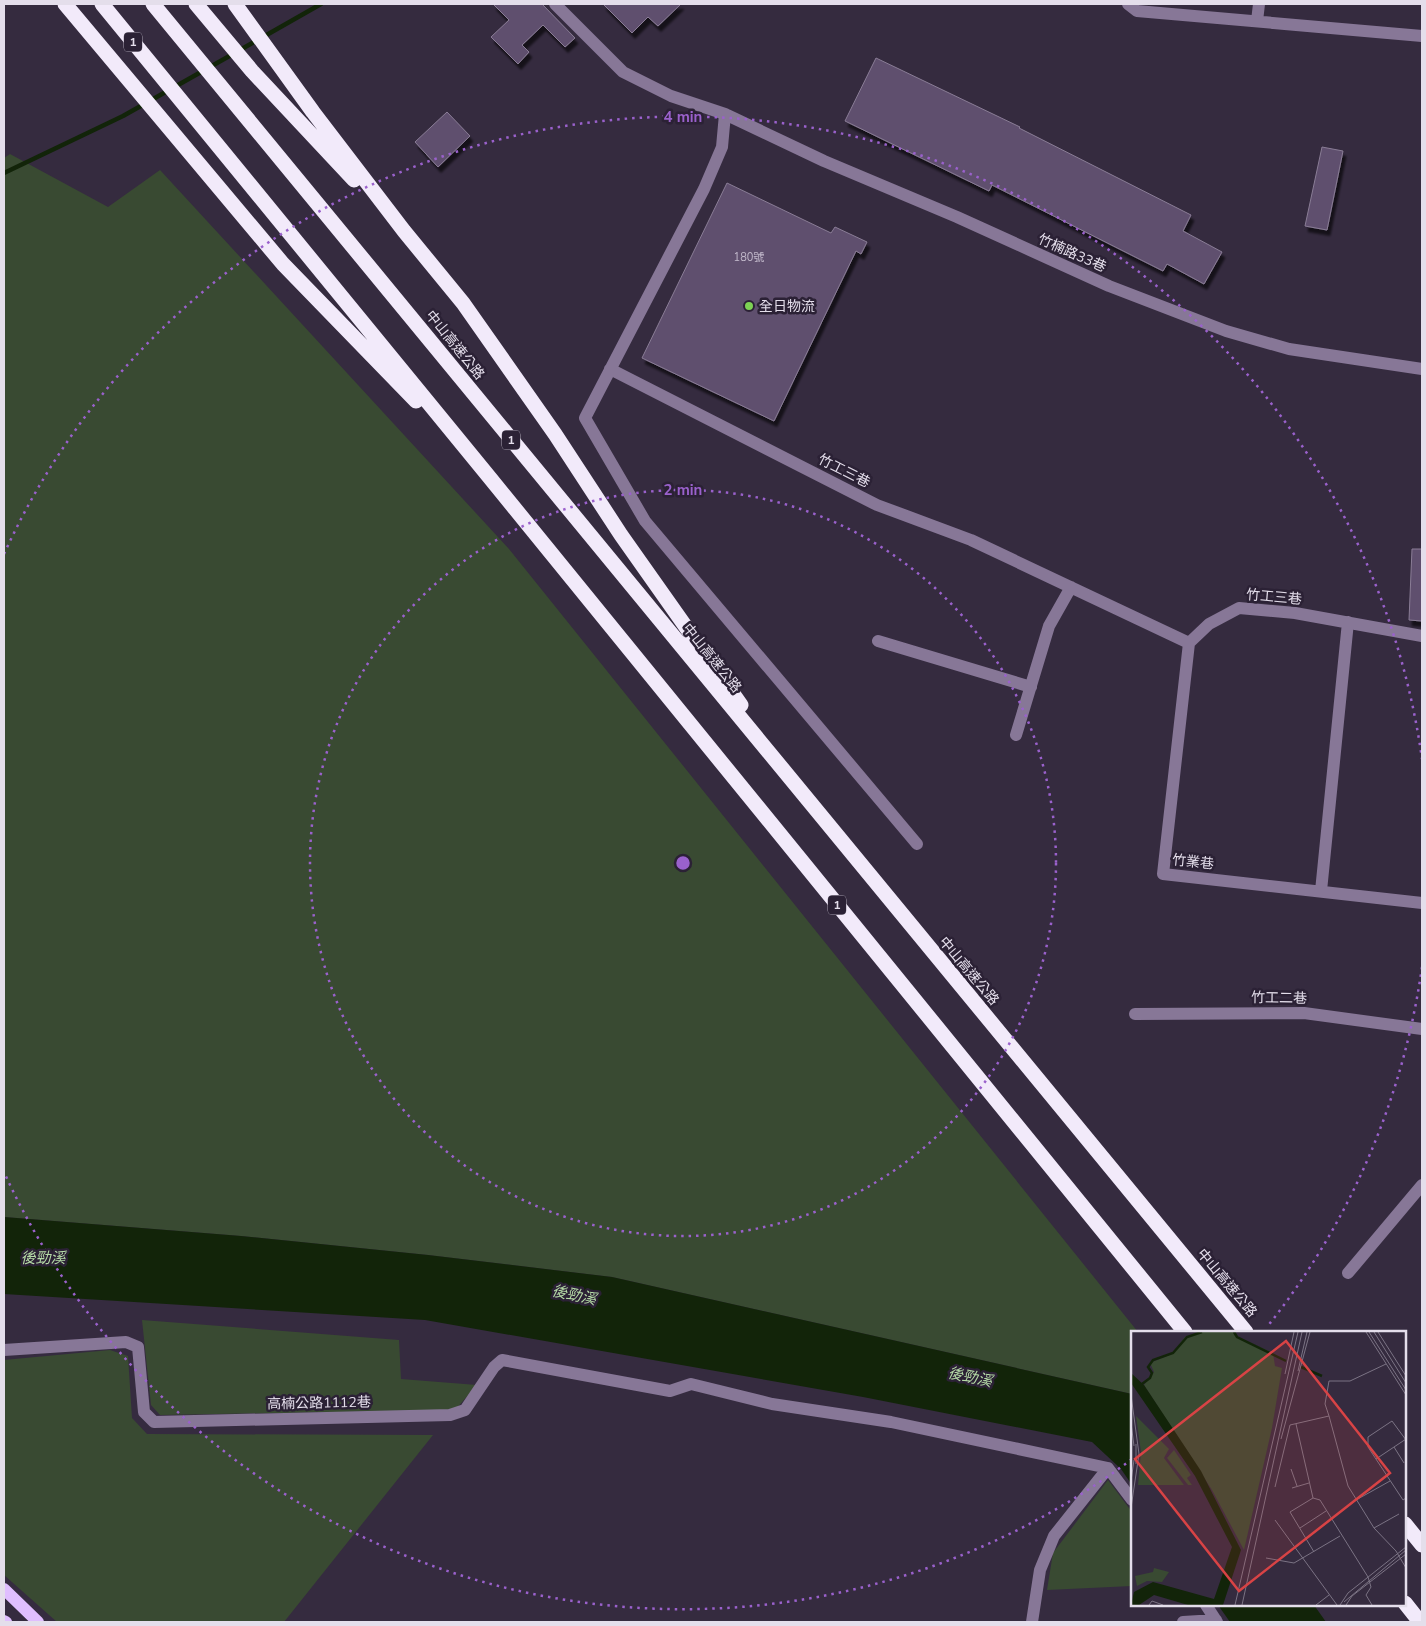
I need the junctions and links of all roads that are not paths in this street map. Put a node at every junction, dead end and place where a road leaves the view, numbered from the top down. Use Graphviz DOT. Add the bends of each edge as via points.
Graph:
graph roads {
  1 [pos="66,4"];
  2 [pos="102,4"];
  3 [pos="153,4"];
  4 [pos="196,4"];
  5 [pos="235,4"];
  6 [pos="554,4"];
  7 [pos="1128,4"];
  8 [pos="1259,4"];
  9 [pos="1257,21"];
  10 [pos="1422,36"];
  11 [pos="725,114"];
  12 [pos="404,231"];
  13 [pos="610,368"];
  14 [pos="1422,369"];
  15 [pos="490,478"];
  16 [pos="1071,587"];
  17 [pos="1348,622"];
  18 [pos="1422,636"];
  19 [pos="878,640"];
  20 [pos="1189,643"];
  21 [pos="1030,687"];
  22 [pos="1016,734"];
  23 [pos="809,803"];
  24 [pos="917,844"];
  25 [pos="1321,890"];
  26 [pos="1422,903"];
  27 [pos="1135,1014"];
  28 [pos="1422,1029"];
  29 [pos="1422,1185"];
  30 [pos="1348,1272"];
  31 [pos="1184,1331"];
  32 [pos="1245,1331"];
  33 [pos="4,1350"];
  34 [pos="1108,1468"];
  35 [pos="1131,1499"];
  36 [pos="1406,1525"];
  37 [pos="1422,1545"];
  38 [pos="4,1589"];
  39 [pos="1406,1604"];
  40 [pos="1207,1606"];
  41 [pos="1216,1621"];
  42 [pos="38,1622"];
  43 [pos="1032,1622"];
  44 [pos="1183,1622"];
  45 [pos="1420,1622"];
  1 -- 15 [label="highway" via="283,264"];
  2 -- 15 [label="highway, 1"];
  3 -- 23 [label="highway, 中山高速公路 / 1"];
  4 -- 12 [label="highway" via="310,134"];
  5 -- 12 [label="highway"];
  6 -- 11 [label="street, 竹楠路33巷" via="623,72 671,96"];
  7 -- 9 [label="street" via="1136,10"];
  8 -- 9 [label="street"];
  9 -- 10 [label="street"];
  11 -- 13 [label="street" via="722,147 704,188"];
  11 -- 14 [label="street, 竹楠路33巷" via="1109,286 1226,331 1289,349"];
  12 -- 23 [label="highway" via="464,303 621,535"];
  13 -- 16 [label="street, 竹工三巷" via="877,505 972,540"];
  13 -- 24 [label="street" via="585,418 645,521"];
  15 -- 31 [label="highway, 1"];
  16 -- 20 [label="street, 竹工三巷"];
  16 -- 21 [label="street" via="1049,626"];
  17 -- 18 [label="street, 竹工三巷"];
  17 -- 20 [label="street, 竹工三巷" via="1240,608 1209,624"];
  17 -- 25 [label="street"];
  19 -- 21 [label="street"];
  20 -- 25 [label="street, 竹業巷" via="1163,874"];
  21 -- 22 [label="street"];
  23 -- 32 [label="highway, 中山高速公路 / 1"];
  25 -- 26 [label="street, 竹業巷"];
  27 -- 28 [label="street, 竹工二巷" via="1304,1013"];
  29 -- 30 [label="street"];
  33 -- 34 [label="street, 高楠公路1112巷" via="126,1342 138,1347 144,1412 154,1422 450,1415 465,1410 502,1360 670,1391 691,1384 772,1404 891,1422"];
  34 -- 35 [label="street"];
  34 -- 43 [label="street" via="1054,1536 1040,1570"];
  36 -- 37 [label="highway"];
  38 -- 42 [label="main road"];
  39 -- 45 [label="highway"];
  40 -- 41 [label="street"];
  41 -- 44 [label="street"];
}
